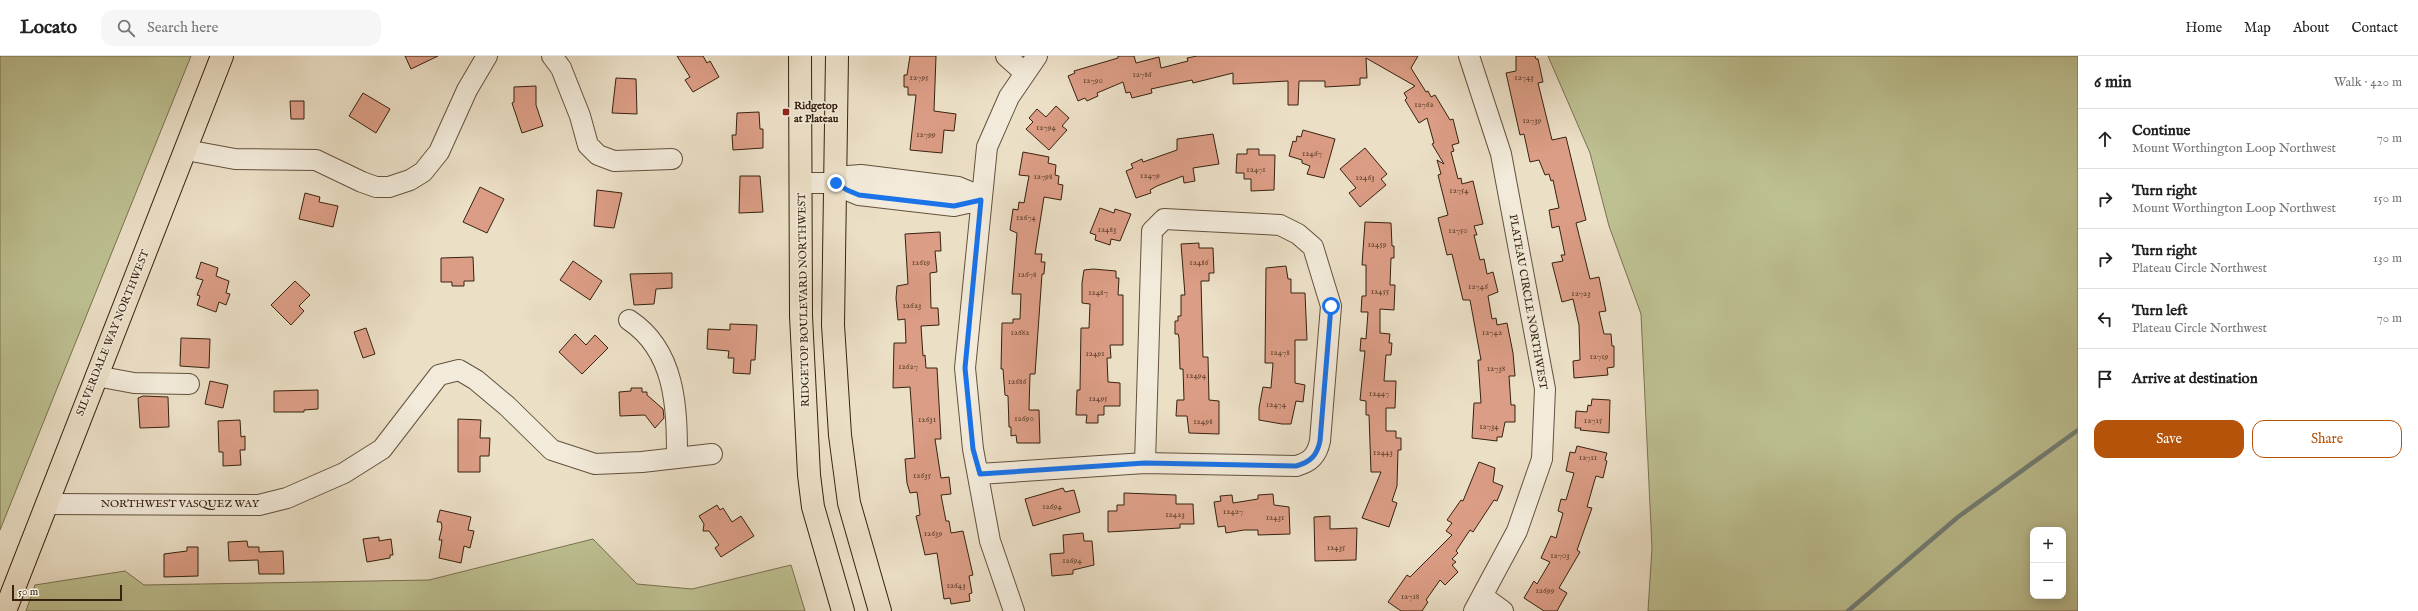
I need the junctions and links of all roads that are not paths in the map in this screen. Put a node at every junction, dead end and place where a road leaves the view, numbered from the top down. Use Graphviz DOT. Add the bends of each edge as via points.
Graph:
graph roads {
  1 [pos="222,56"];
  2 [pos="487,56"];
  3 [pos="552,56"];
  4 [pos="800,56"];
  5 [pos="837,56"];
  6 [pos="1006,56"];
  7 [pos="1038,56"];
  8 [pos="1469,56"];
  9 [pos="1026,73"];
  10 [pos="186,150"];
  11 [pos="672,159"];
  12 [pos="802,183"];
  13 [pos="836,183"];
  14 [pos="981,200"];
  15 [pos="629,320"];
  16 [pos="96,376"];
  17 [pos="189,384"];
  18 [pos="712,454"];
  19 [pos="677,458"];
  20 [pos="1145,463"];
  21 [pos="980,474"];
  22 [pos="46,504"];
  23 [pos="1479,604"];
  24 [pos="5,611"];
  25 [pos="843,611"];
  26 [pos="880,611"];
  27 [pos="1014,611"];
  28 [pos="1503,611"];
  1 -- 10 [label="main road, SILVERDALE WAY NORTHWEST"];
  2 -- 10 [label="street" via="467,90 439,152 423,172 410,180 389,187 362,182 316,160 235,159"];
  3 -- 11 [label="street" via="561,68 580,116 588,145 598,155 614,161"];
  4 -- 12 [label="main road, RIDGETOP BOULEVARD NORTHWEST"];
  5 -- 13 [label="main road"];
  6 -- 9 [label="street"];
  7 -- 9 [label="street"];
  8 -- 23 [label="street, PLATEAU CIRCLE NORTHWEST" via="1501,154 1545,389 1542,459 1517,531"];
  9 -- 14 [label="street" via="1009,97 987,148"];
  10 -- 16 [label="main road, SILVERDALE WAY NORTHWEST"];
  12 -- 13 [label="street"];
  12 -- 25 [label="main road, RIDGETOP BOULEVARD NORTHWEST" via="802,316 809,475 813,507"];
  13 -- 14 [label="street" via="859,195 954,206"];
  13 -- 26 [label="main road" via="833,325 840,435 850,503"];
  14 -- 21 [label="street" via="965,368 973,449"];
  15 -- 19 [label="street" via="654,344 666,368 677,408"];
  16 -- 17 [label="street" via="134,383"];
  16 -- 22 [label="main road, SILVERDALE WAY NORTHWEST"];
  18 -- 19 [label="street, NORTHWEST VASQUEZ WAY"];
  19 -- 22 [label="street, NORTHWEST VASQUEZ WAY" via="595,464 552,450 502,402 476,380 458,370 439,375 382,449 344,473 287,498 259,505"];
  20 -- 20 [label="street" via="1296,466 1305,463 1316,454 1320,441 1331,306 1313,247 1298,234 1280,225 1164,219 1152,231"];
  20 -- 21 [label="street"];
  21 -- 27 [label="street" via="990,541"];
  22 -- 24 [label="main road, SILVERDALE WAY NORTHWEST"];
  23 -- 28 [label="street"];
}
